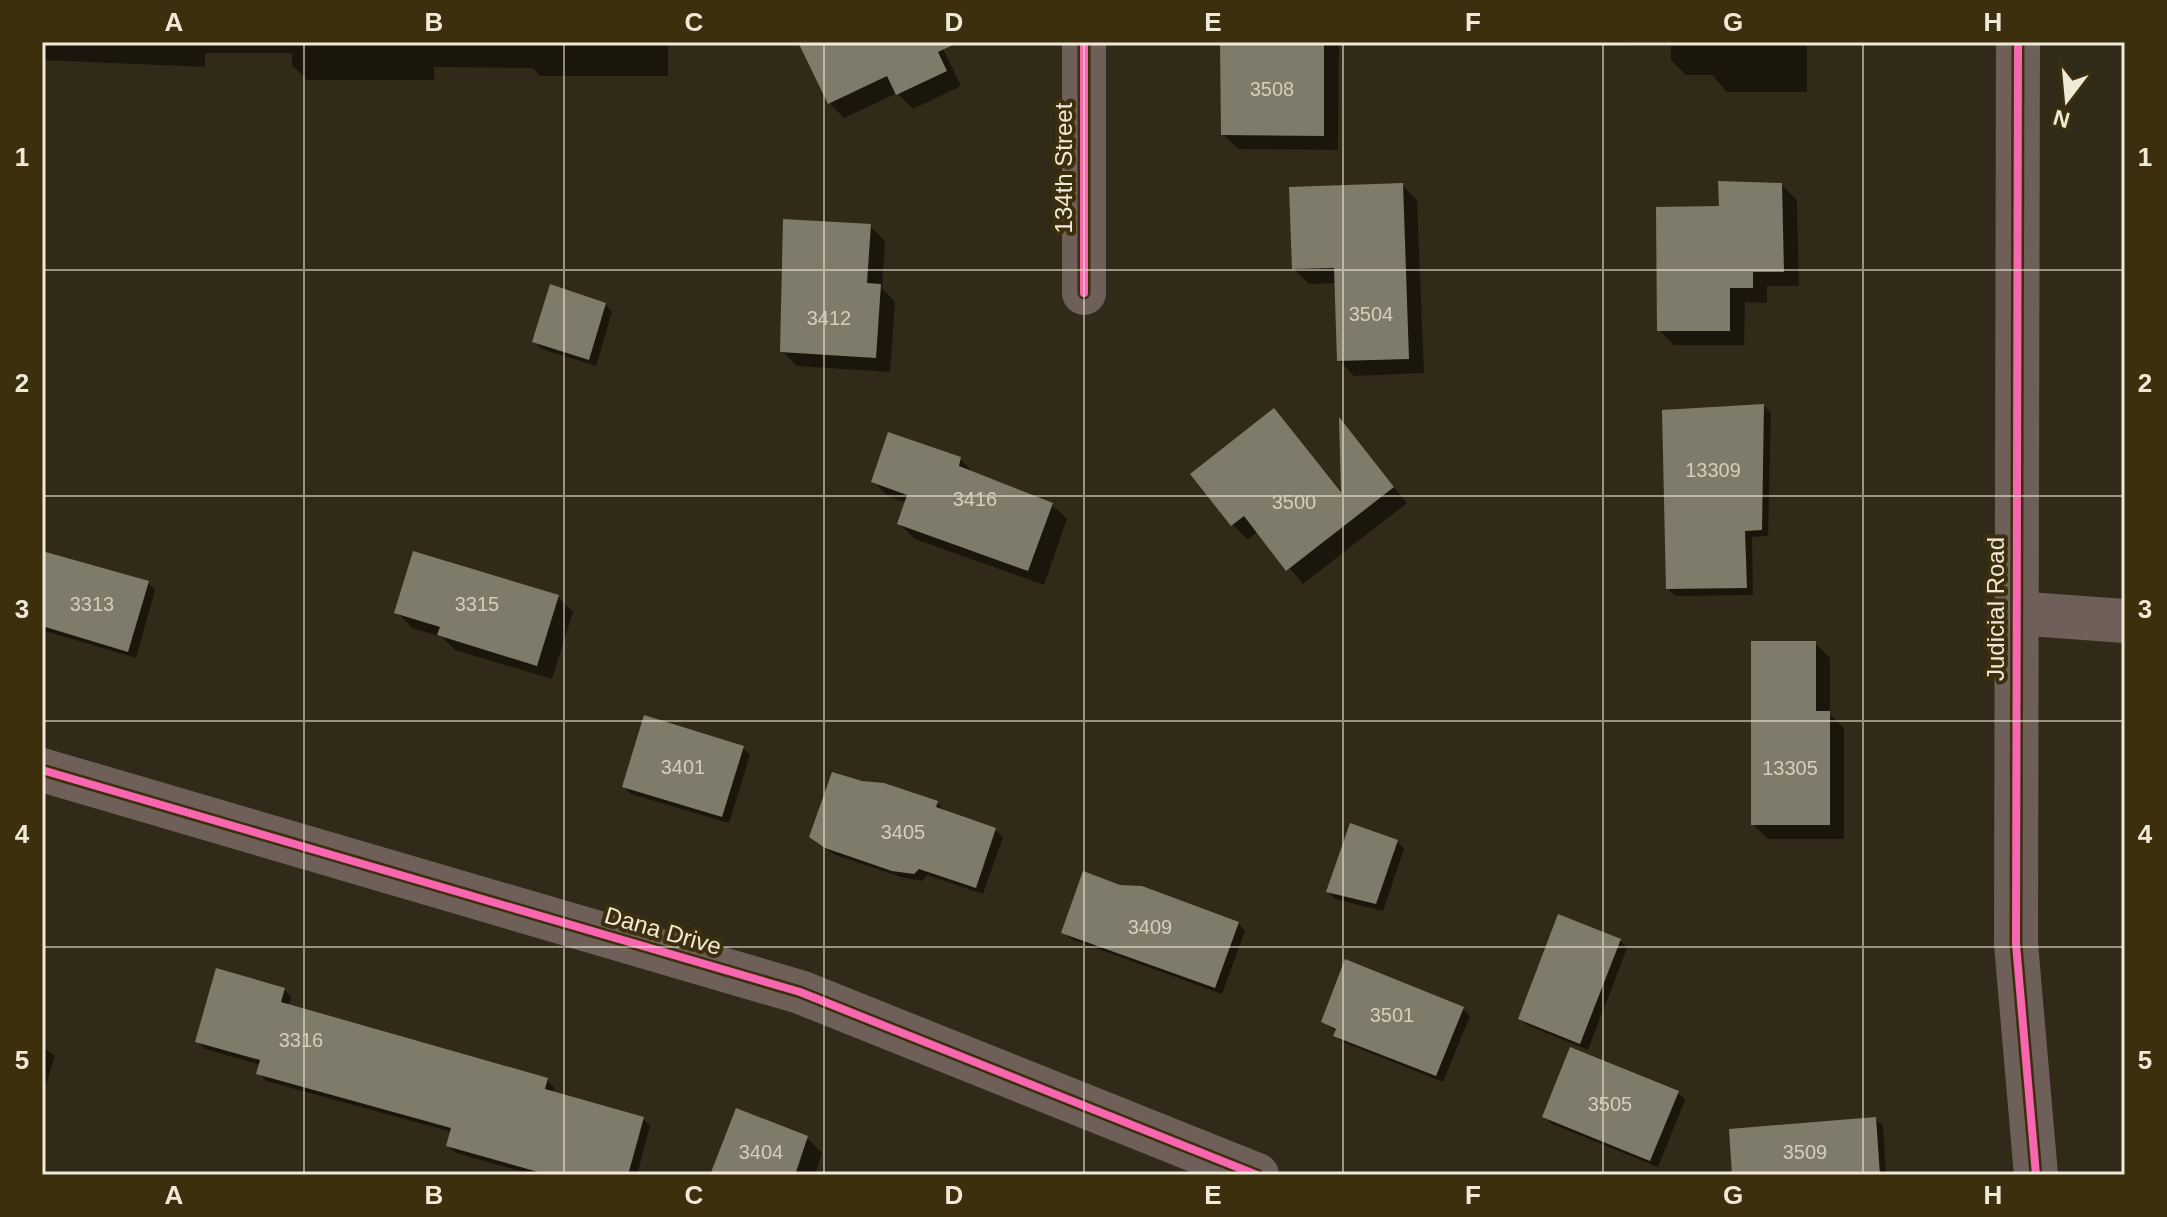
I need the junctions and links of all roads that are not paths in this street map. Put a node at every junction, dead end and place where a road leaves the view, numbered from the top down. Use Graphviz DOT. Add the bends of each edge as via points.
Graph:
graph roads {
  1 [pos="1084,42"];
  2 [pos="2018,42"];
  3 [pos="1084,293"];
  4 [pos="2015,613"];
  5 [pos="2125,621"];
  6 [pos="42,770"];
  7 [pos="1257,1175"];
  8 [pos="2036,1175"];
  1 -- 3 [label="street, 134th Street"];
  2 -- 4 [label="street, Judicial Road"];
  4 -- 5 [label="street"];
  4 -- 8 [label="street, Judicial Road" via="2016,944"];
  6 -- 7 [label="street, Dana Drive" via="800,992"];
}
